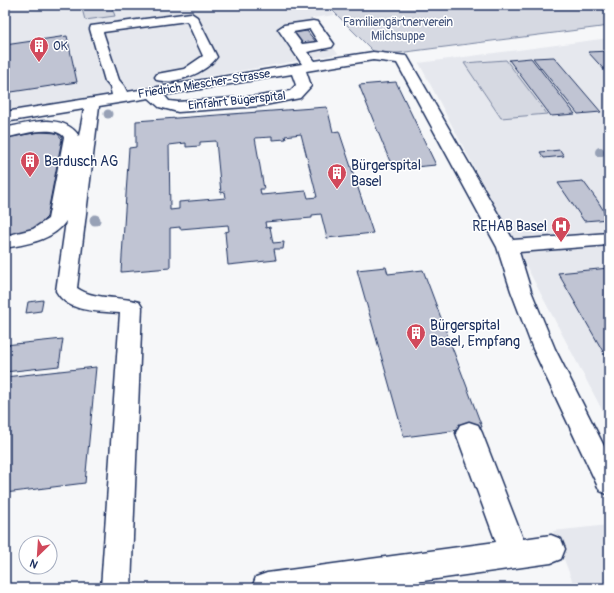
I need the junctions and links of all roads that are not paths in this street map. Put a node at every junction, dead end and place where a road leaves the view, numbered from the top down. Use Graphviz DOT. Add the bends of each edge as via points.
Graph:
graph roads {
  1 [pos="299,49"];
  2 [pos="304,68"];
  3 [pos="132,82"];
  4 [pos="150,86"];
  5 [pos="124,98"];
  6 [pos="92,103"];
  7 [pos="5,117"];
  8 [pos="5,133"];
  9 [pos="609,239"];
  10 [pos="5,242"];
  11 [pos="507,247"];
  12 [pos="469,433"];
  13 [pos="609,483"];
  14 [pos="551,549"];
  15 [pos="515,554"];
  16 [pos="116,588"];
  17 [pos="267,588"];
  1 -- 2 [label="street"];
  2 -- 4 [label="street, Friedrich Miescher-Strasse"];
  2 -- 4 [label="street, Einfahrt Bügerspital" via="304,86 295,95 260,101 178,107 164,104"];
  2 -- 11 [label="street, Friedrich Miescher-Strasse" via="373,56 402,59"];
  3 -- 5 [label="street" via="124,83"];
  4 -- 5 [label="street, Friedrich Miescher-Strasse"];
  4 -- 5 [label="street" via="188,73 210,57 191,17 96,29 112,81"];
  5 -- 6 [label="street, Friedrich Miescher-Strasse"];
  6 -- 7 [label="street, Friedrich Miescher-Strasse"];
  6 -- 16 [label="street" via="66,291 80,301 131,307"];
  8 -- 10 [label="street" via="55,125 70,132 72,137 57,221 49,230 37,235"];
  9 -- 11 [label="street"];
  11 -- 13 [label="street" via="520,292 544,349"];
  12 -- 15 [label="street"];
  14 -- 15 [label="street"];
  15 -- 17 [label="street"];
}
